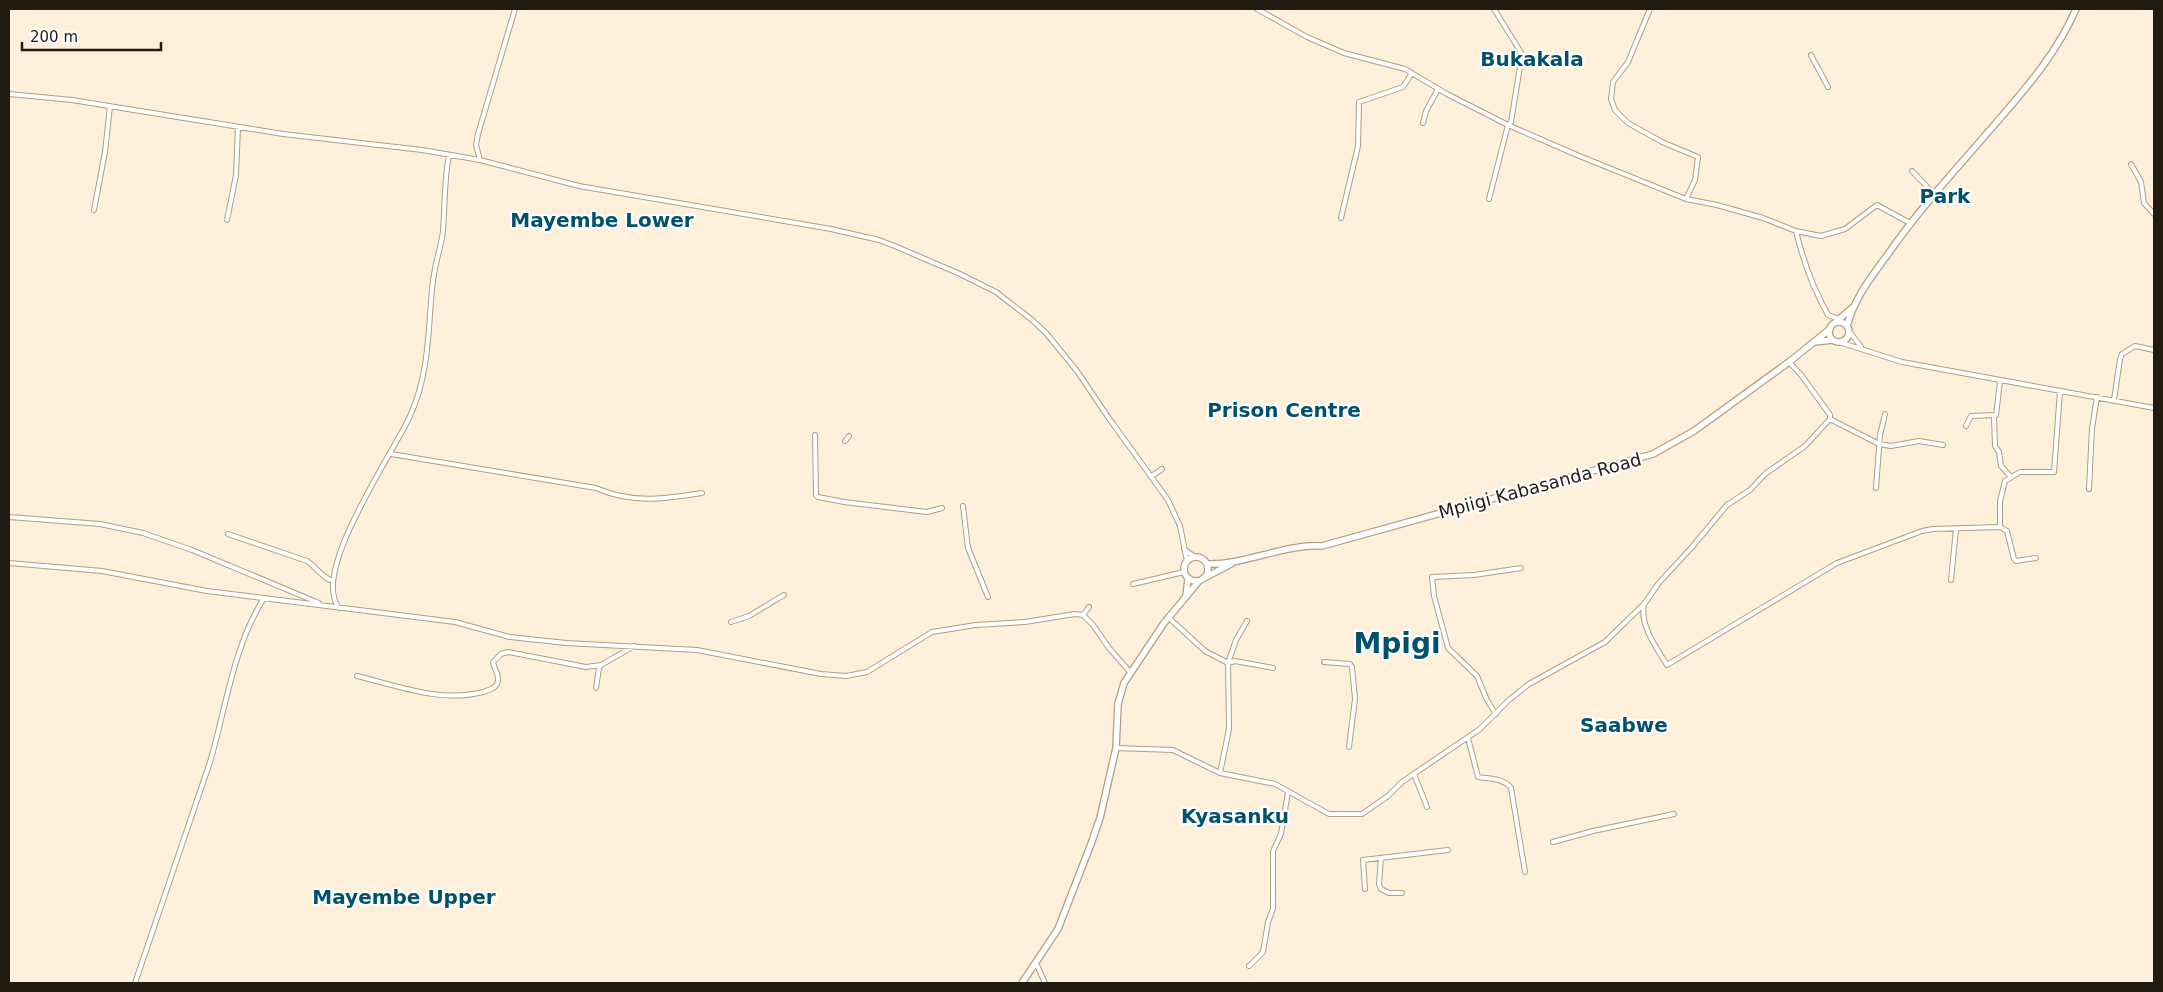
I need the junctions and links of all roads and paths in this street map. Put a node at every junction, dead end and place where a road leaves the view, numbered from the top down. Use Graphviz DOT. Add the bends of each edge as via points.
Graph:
graph roads {
  1 [pos="515,9"];
  2 [pos="1257,9"];
  3 [pos="1494,9"];
  4 [pos="1650,9"];
  5 [pos="2076,9"];
  6 [pos="1811,55"];
  7 [pos="1412,73"];
  8 [pos="1828,87"];
  9 [pos="1438,89"];
  10 [pos="9,94"];
  11 [pos="110,106"];
  12 [pos="1423,123"];
  13 [pos="1508,125"];
  14 [pos="238,128"];
  15 [pos="449,155"];
  16 [pos="480,160"];
  17 [pos="2131,164"];
  18 [pos="1912,171"];
  19 [pos="1934,194"];
  20 [pos="1489,199"];
  21 [pos="1686,199"];
  22 [pos="94,210"];
  23 [pos="2154,214"];
  24 [pos="1341,218"];
  25 [pos="227,220"];
  26 [pos="1910,223"];
  27 [pos="1796,231"];
  28 [pos="1852,308"];
  29 [pos="1838,320"];
  30 [pos="1848,328"];
  31 [pos="1830,329"];
  32 [pos="1833,340"];
  33 [pos="1812,342"];
  34 [pos="1842,342"];
  35 [pos="1861,348"];
  36 [pos="2154,350"];
  37 [pos="1789,362"];
  38 [pos="2000,381"];
  39 [pos="2060,391"];
  40 [pos="2097,397"];
  41 [pos="2114,400"];
  42 [pos="2154,408"];
  43 [pos="1885,414"];
  44 [pos="1994,417"];
  45 [pos="1830,419"];
  46 [pos="1966,426"];
  47 [pos="815,435"];
  48 [pos="849,436"];
  49 [pos="845,441"];
  50 [pos="1880,444"];
  51 [pos="1943,445"];
  52 [pos="391,454"];
  53 [pos="1162,469"];
  54 [pos="1152,476"];
  55 [pos="2010,476"];
  56 [pos="1876,488"];
  57 [pos="2089,489"];
  58 [pos="702,493"];
  59 [pos="964,506"];
  60 [pos="942,508"];
  61 [pos="9,516"];
  62 [pos="2000,527"];
  63 [pos="1956,529"];
  64 [pos="228,534"];
  65 [pos="1184,549"];
  66 [pos="1195,557"];
  67 [pos="2036,558"];
  68 [pos="1238,560"];
  69 [pos="1186,561"];
  70 [pos="9,563"];
  71 [pos="1206,564"];
  72 [pos="1521,568"];
  73 [pos="1184,572"];
  74 [pos="1188,579"];
  75 [pos="1202,580"];
  76 [pos="1951,580"];
  77 [pos="332,581"];
  78 [pos="1133,584"];
  79 [pos="784,595"];
  80 [pos="1186,596"];
  81 [pos="988,597"];
  82 [pos="264,598"];
  83 [pos="1645,603"];
  84 [pos="322,605"];
  85 [pos="1089,607"];
  86 [pos="339,608"];
  87 [pos="1082,615"];
  88 [pos="1168,617"];
  89 [pos="1246,621"];
  90 [pos="731,622"];
  91 [pos="634,646"];
  92 [pos="1228,662"];
  93 [pos="1324,662"];
  94 [pos="601,665"];
  95 [pos="1273,668"];
  96 [pos="1130,672"];
  97 [pos="357,676"];
  98 [pos="596,688"];
  99 [pos="1496,714"];
  100 [pos="1468,738"];
  101 [pos="1349,747"];
  102 [pos="1116,748"];
  103 [pos="1220,773"];
  104 [pos="1414,774"];
  105 [pos="1288,792"];
  106 [pos="1427,806"];
  107 [pos="1674,814"];
  108 [pos="1553,842"];
  109 [pos="1448,850"];
  110 [pos="1381,858"];
  111 [pos="1525,872"];
  112 [pos="1365,889"];
  113 [pos="1402,893"];
  114 [pos="1036,963"];
  115 [pos="1249,966"];
  116 [pos="135,983"];
  117 [pos="1022,983"];
  118 [pos="1045,983"];
  1 -- 16 [label="street" via="478,134 476,145"];
  2 -- 7 [label="street" via="1344,53"];
  3 -- 13 [label="street" via="1522,54"];
  4 -- 21 [label="street" via="1628,62 1613,82 1611,99 1615,110 1628,123 1698,157 1695,180"];
  5 -- 19 [label="main road" via="2050,56 2029,85"];
  6 -- 8 [label="street"];
  7 -- 9 [label="street"];
  7 -- 24 [label="street" via="1403,87 1359,102 1358,146"];
  9 -- 12 [label="street"];
  9 -- 13 [label="street"];
  10 -- 11 [label="street"];
  11 -- 14 [label="street"];
  11 -- 22 [label="street"];
  13 -- 20 [label="street"];
  13 -- 21 [label="street"];
  14 -- 15 [label="street"];
  14 -- 25 [label="street" via="236,175"];
  15 -- 16 [label="street"];
  15 -- 52 [label="street" via="426,368 411,416"];
  16 -- 54 [label="street" via="579,186 862,236 960,274 996,292 1046,333"];
  17 -- 23 [label="street" via="2141,182 2144,203"];
  18 -- 19 [label="street"];
  19 -- 26 [label="main road"];
  21 -- 27 [label="street" via="1763,218"];
  26 -- 27 [label="street" via="1877,206 1845,229 1821,236"];
  26 -- 28 [label="main road"];
  27 -- 29 [label="street" via="1815,292 1828,315"];
  28 -- 29 [label="main road"];
  28 -- 30 [label="main road"];
  29 -- 30 [label="main road"];
  29 -- 31 [label="main road"];
  30 -- 34 [label="main road" via="1847,339"];
  30 -- 35 [label="street"];
  31 -- 32 [label="main road"];
  31 -- 33 [label="main road, Mpiigi Kabasanda Road"];
  32 -- 33 [label="main road"];
  32 -- 34 [label="main road"];
  33 -- 37 [label="main road, Mpiigi Kabasanda Road"];
  34 -- 35 [label="street"];
  35 -- 38 [label="street" via="1902,362"];
  36 -- 41 [label="street" via="2135,346 2122,354"];
  37 -- 45 [label="street" via="1828,411"];
  37 -- 68 [label="main road, Mpiigi Kabasanda Road" via="1694,430 1653,454 1322,546 1305,545"];
  38 -- 39 [label="street"];
  38 -- 44 [label="street"];
  39 -- 40 [label="street"];
  39 -- 55 [label="street" via="2054,472 2020,472"];
  40 -- 41 [label="street"];
  40 -- 57 [label="street"];
  41 -- 42 [label="street"];
  43 -- 50 [label="street"];
  44 -- 46 [label="street" via="1971,416"];
  44 -- 55 [label="street" via="1995,446 2000,452 2001,466"];
  45 -- 50 [label="street"];
  45 -- 83 [label="street" via="1805,446 1727,505"];
  47 -- 60 [label="street" via="818,497 927,512"];
  48 -- 49 [label="street"];
  50 -- 51 [label="street" via="1891,446 1919,441"];
  50 -- 56 [label="street"];
  52 -- 58 [label="street" via="596,488 610,495 655,500"];
  52 -- 77 [label="street" via="344,539"];
  53 -- 54 [label="street"];
  54 -- 65 [label="street" via="1180,526"];
  55 -- 62 [label="street" via="2004,481 2001,494"];
  59 -- 81 [label="street" via="968,548"];
  61 -- 84 [label="street" via="100,524 143,533 192,550"];
  62 -- 63 [label="street"];
  62 -- 67 [label="street" via="2007,531 2016,561"];
  63 -- 76 [label="street"];
  63 -- 83 [label="street" via="1913,533 1837,563 1667,666 1645,625"];
  64 -- 77 [label="street" via="306,561"];
  65 -- 66 [label="street"];
  65 -- 69 [label="street"];
  66 -- 69 [label="main road"];
  66 -- 71 [label="main road"];
  68 -- 71 [label="main road, Mpiigi Kabasanda Road"];
  68 -- 75 [label="main road, Mpiigi Kabasanda Road"];
  69 -- 73 [label="main road"];
  70 -- 82 [label="street" via="102,571"];
  71 -- 75 [label="main road" via="1207,573"];
  72 -- 99 [label="street" via="1432,577 1448,648 1478,676"];
  73 -- 74 [label="main road"];
  73 -- 78 [label="street"];
  74 -- 75 [label="main road"];
  74 -- 80 [label="main road"];
  75 -- 80 [label="main road, Mpiigi Kabasanda Road"];
  77 -- 86 [label="street" via="331,591"];
  79 -- 90 [label="street" via="749,616"];
  80 -- 88 [label="main road, Mpiigi Kabasanda Road"];
  82 -- 84 [label="street"];
  82 -- 116 [label="street" via="254,614 226,696 210,762"];
  83 -- 99 [label="street" via="1605,642 1529,684"];
  84 -- 86 [label="street"];
  85 -- 87 [label="street"];
  86 -- 91 [label="street" via="455,622 510,637"];
  87 -- 91 [label="street" via="1067,614 932,632 867,672 846,676 697,650"];
  87 -- 96 [label="street"];
  88 -- 92 [label="street" via="1205,651"];
  88 -- 96 [label="main road, Mpiigi Kabasanda Road"];
  89 -- 92 [label="street"];
  91 -- 94 [label="street"];
  92 -- 95 [label="street"];
  92 -- 103 [label="street" via="1229,729"];
  93 -- 101 [label="street" via="1350,664 1352,667 1355,699"];
  94 -- 97 [label="street" via="586,667 508,652 493,662 498,680 496,686 470,695 432,694"];
  94 -- 98 [label="street"];
  96 -- 102 [label="main road, Mpiigi Kabasanda Road" via="1118,704"];
  99 -- 100 [label="street"];
  100 -- 104 [label="street"];
  100 -- 111 [label="street" via="1478,777 1502,781 1511,788"];
  102 -- 103 [label="street" via="1170,749"];
  102 -- 114 [label="main road, Mpiigi Kabasanda Road" via="1091,844 1058,929"];
  103 -- 105 [label="street" via="1269,782"];
  104 -- 105 [label="street" via="1362,814 1328,814"];
  104 -- 106 [label="street"];
  105 -- 115 [label="street" via="1281,834 1273,851 1273,909 1263,952"];
  107 -- 108 [label="street"];
  109 -- 110 [label="street"];
  110 -- 112 [label="street" via="1363,860"];
  110 -- 113 [label="street" via="1381,889"];
  114 -- 117 [label="main road, Mpiigi Kabasanda Road"];
  114 -- 118 [label="street"];
}
